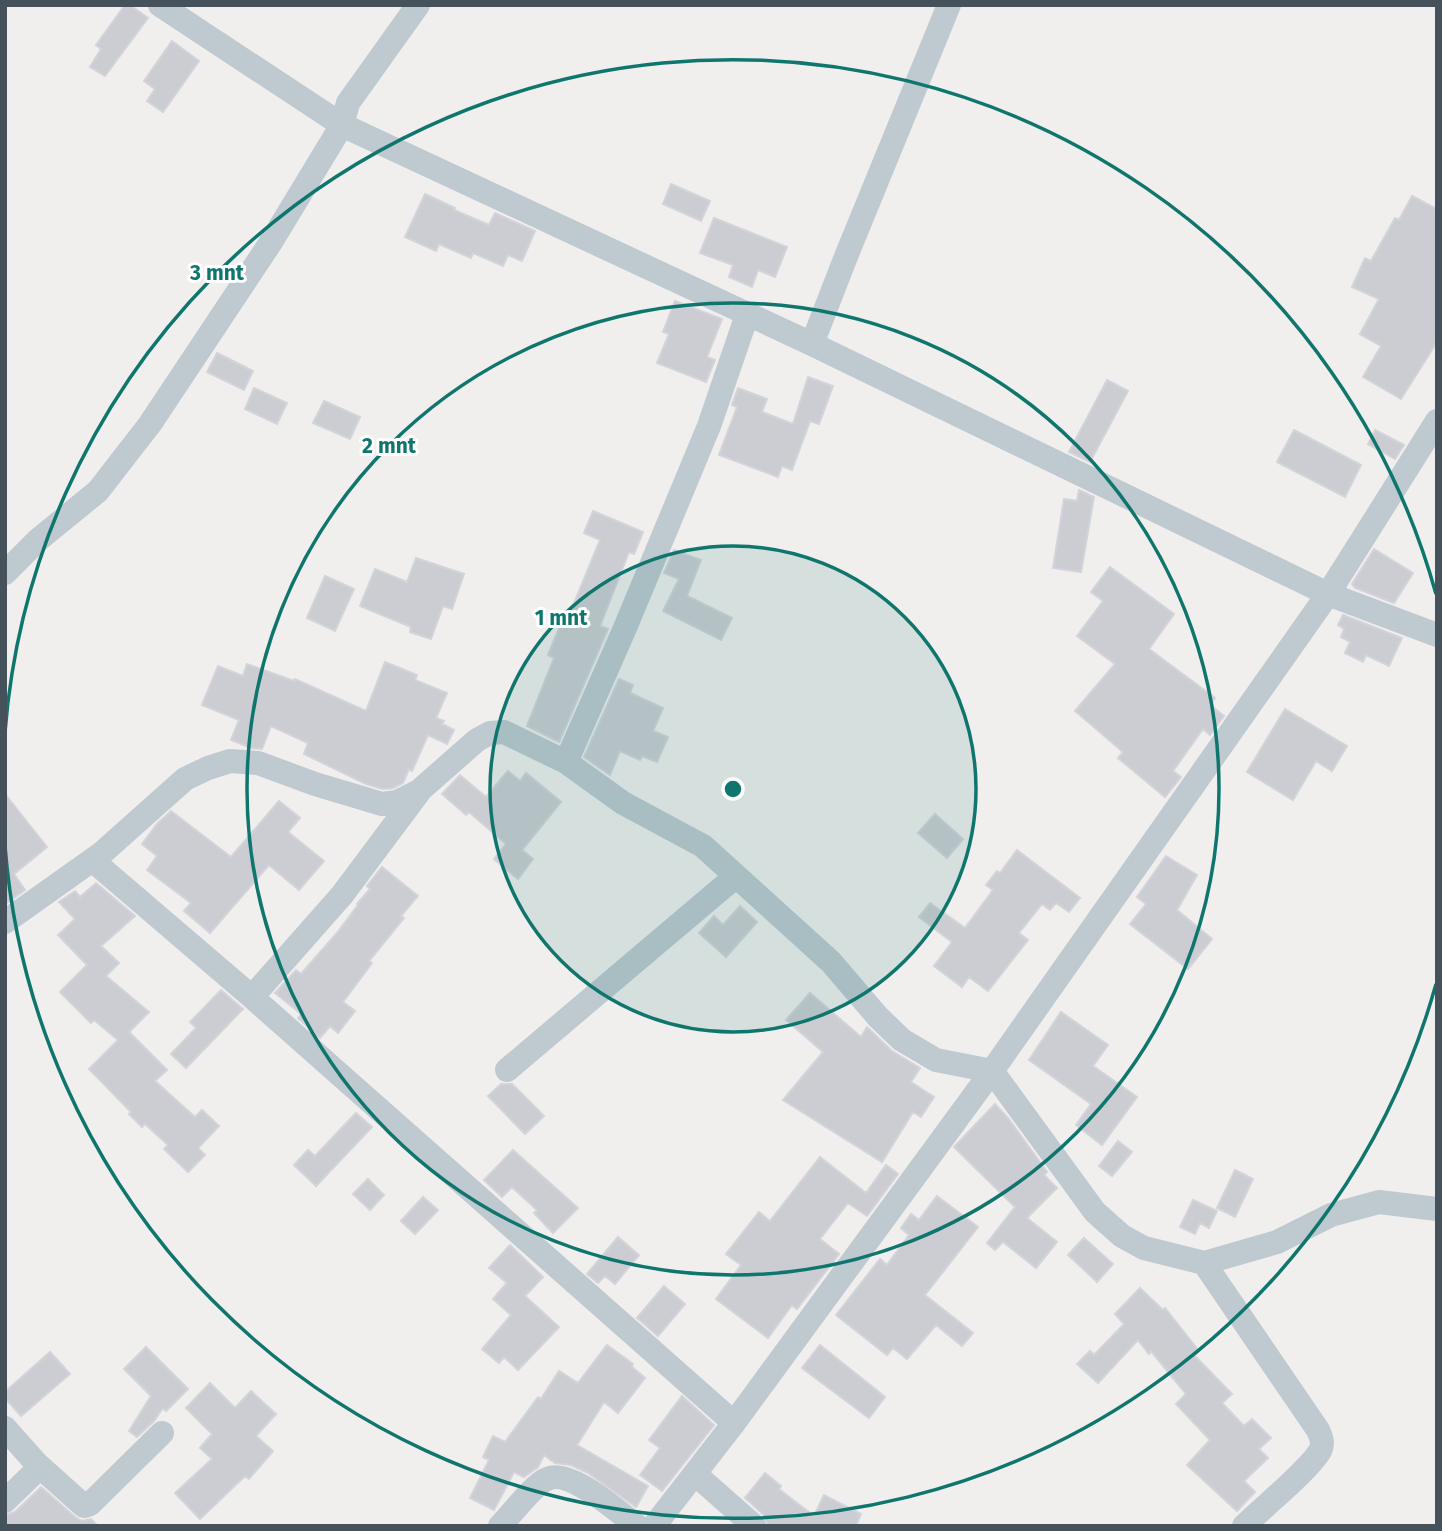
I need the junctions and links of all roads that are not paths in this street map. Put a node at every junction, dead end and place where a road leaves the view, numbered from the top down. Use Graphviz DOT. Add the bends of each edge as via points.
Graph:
graph roads {
  1 [pos="160,5"];
  2 [pos="418,5"];
  3 [pos="949,5"];
  4 [pos="342,125"];
  5 [pos="747,315"];
  6 [pos="812,344"];
  7 [pos="1437,421"];
  8 [pos="5,573"];
  9 [pos="1328,594"];
  10 [pos="1437,635"];
  11 [pos="566,762"];
  12 [pos="419,791"];
  13 [pos="92,860"];
  14 [pos="735,877"];
  15 [pos="5,922"];
  16 [pos="252,997"];
  17 [pos="507,1070"];
  18 [pos="992,1071"];
  19 [pos="1437,1209"];
  20 [pos="1204,1263"];
  21 [pos="734,1423"];
  22 [pos="5,1428"];
  23 [pos="162,1433"];
  24 [pos="40,1467"];
  25 [pos="695,1474"];
  26 [pos="5,1501"];
  27 [pos="500,1526"];
  28 [pos="637,1526"];
  29 [pos="654,1526"];
  30 [pos="754,1526"];
  31 [pos="1244,1526"];
  1 -- 4 [label="street"];
  2 -- 4 [label="street" via="348,103"];
  3 -- 6 [label="street"];
  4 -- 5 [label="street"];
  4 -- 8 [label="street" via="150,424 98,491"];
  5 -- 6 [label="street"];
  5 -- 11 [label="street" via="704,439"];
  6 -- 9 [label="street"];
  7 -- 9 [label="street"];
  9 -- 10 [label="street"];
  9 -- 18 [label="street"];
  11 -- 12 [label="street" via="504,732 491,733"];
  11 -- 14 [label="street" via="623,803 703,846"];
  12 -- 13 [label="street" via="382,804 258,763 230,761 185,779"];
  12 -- 16 [label="street" via="342,895"];
  13 -- 15 [label="street"];
  13 -- 16 [label="street"];
  14 -- 17 [label="street"];
  14 -- 18 [label="street" via="831,962 902,1040 936,1060"];
  16 -- 21 [label="street"];
  18 -- 20 [label="street" via="1094,1212 1143,1248"];
  18 -- 21 [label="street"];
  19 -- 20 [label="street" via="1379,1202 1331,1215 1277,1242"];
  20 -- 31 [label="street" via="1322,1440 1321,1450 1302,1471"];
  21 -- 25 [label="street"];
  22 -- 24 [label="street"];
  23 -- 24 [label="street" via="87,1506"];
  24 -- 26 [label="street"];
  25 -- 29 [label="street"];
  25 -- 30 [label="street"];
  27 -- 28 [label="street" via="544,1479 556,1476 573,1480"];
}
